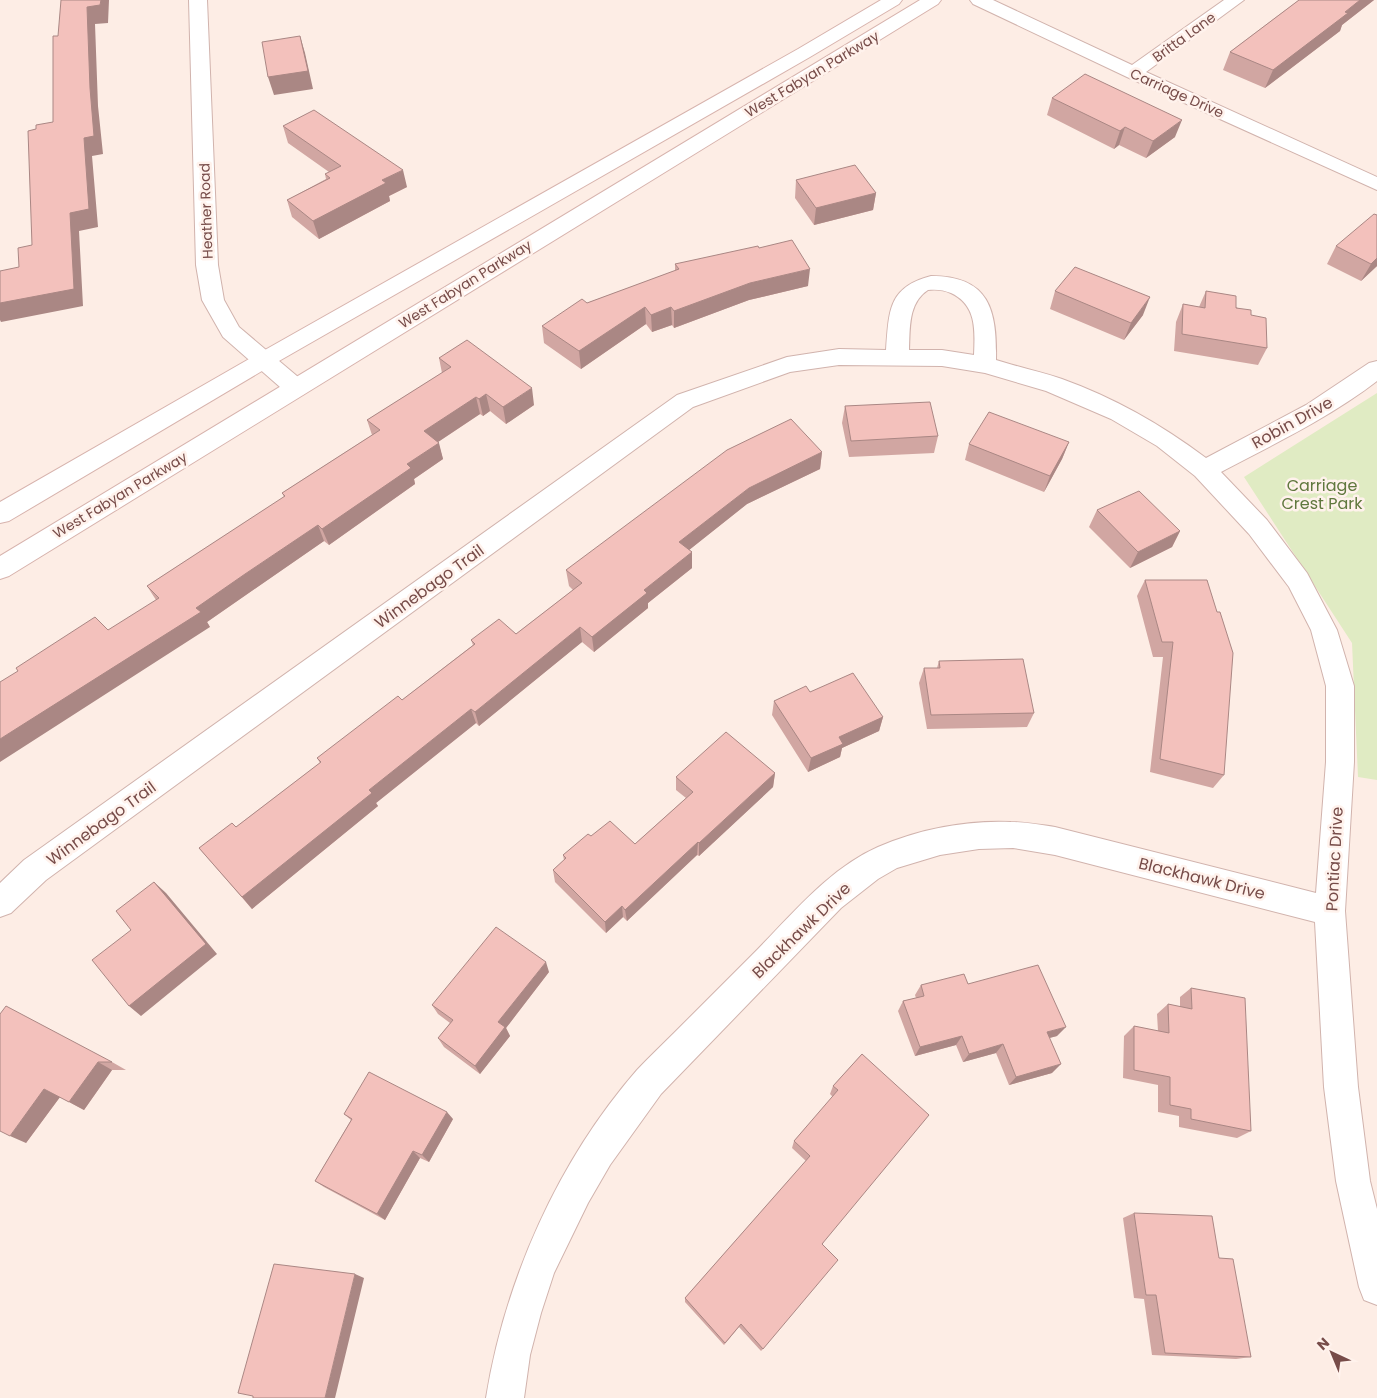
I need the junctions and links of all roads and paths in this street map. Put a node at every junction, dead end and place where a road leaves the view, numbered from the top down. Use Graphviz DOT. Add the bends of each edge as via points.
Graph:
graph roads {
  1 [pos="893,0"];
  2 [pos="932,0"];
  3 [pos="979,0"];
  4 [pos="1235,0"];
  5 [pos="201,1"];
  6 [pos="1133,73"];
  7 [pos="1377,184"];
  8 [pos="897,357"];
  9 [pos="264,360"];
  10 [pos="986,365"];
  11 [pos="1377,369"];
  12 [pos="296,388"];
  13 [pos="1204,470"];
  14 [pos="0,514"];
  15 [pos="0,569"];
  16 [pos="0,903"];
  17 [pos="1330,911"];
  18 [pos="1377,1288"];
  19 [pos="505,1398"];
  1 -- 9 [label="street, West Fabyan Parkway"];
  2 -- 12 [label="street, West Fabyan Parkway"];
  3 -- 6 [label="street, Carriage Drive"];
  4 -- 6 [label="street, Britta Lane"];
  5 -- 9 [label="street, Heather Road" via="207,265 213,300 231,332"];
  6 -- 7 [label="street, Carriage Drive"];
  8 -- 10 [label="street, Winnebago Trail" via="942,358"];
  8 -- 10 [label="street" via="903,305 912,290 930,283 955,285 974,296 983,315"];
  8 -- 16 [label="street, Winnebago Trail" via="839,357 787,365 685,401 43,865"];
  9 -- 12 [label="street, Heather Road"];
  9 -- 14 [label="street, West Fabyan Parkway"];
  10 -- 13 [label="street, Winnebago Trail" via="1054,385 1119,413 1165,440"];
  11 -- 13 [label="street, Robin Drive" via="1350,389"];
  12 -- 15 [label="street, West Fabyan Parkway"];
  13 -- 17 [label="street, Pontiac Drive" via="1258,527 1298,580 1324,630 1340,686 1340,762"];
  17 -- 18 [label="street, Pontiac Drive" via="1341,1087 1353,1181"];
  17 -- 19 [label="street, Blackhawk Drive" via="1055,841 1013,835 980,836 920,846 888,857 867,869 830,898 649,1082 622,1115 586,1171 544,1253 523,1312"];
}
